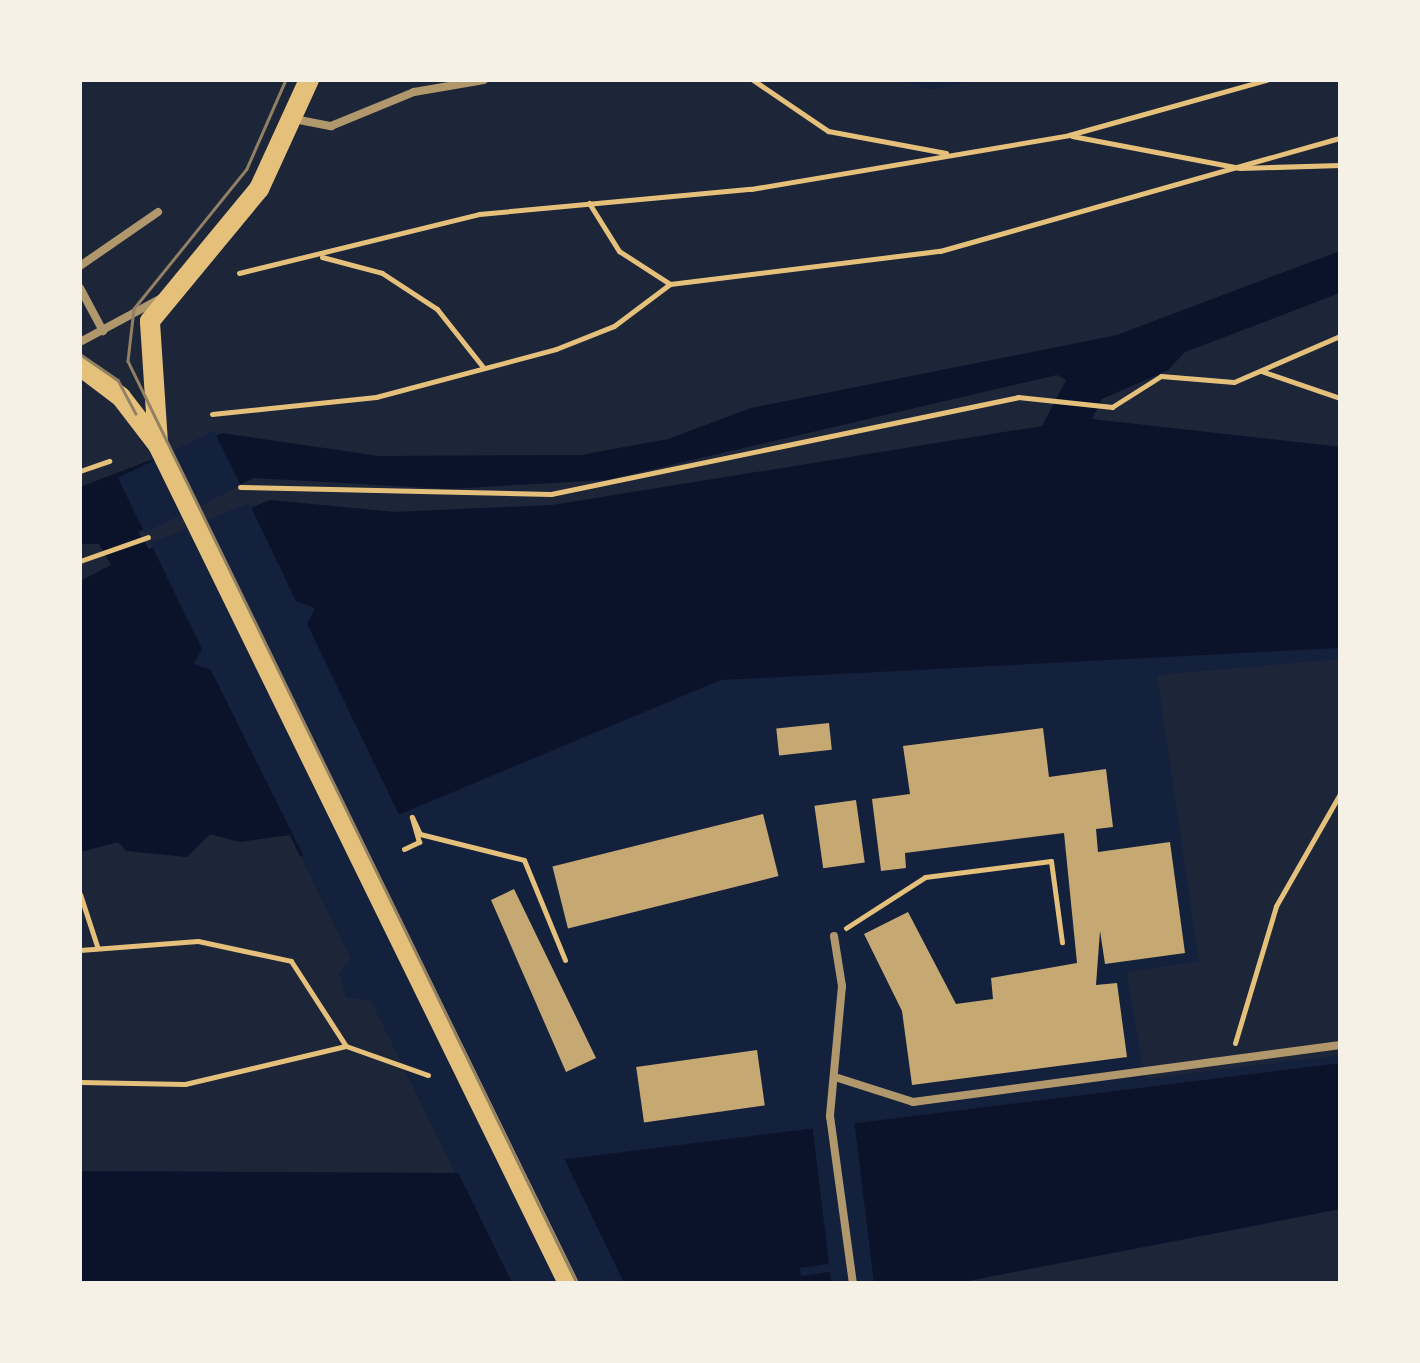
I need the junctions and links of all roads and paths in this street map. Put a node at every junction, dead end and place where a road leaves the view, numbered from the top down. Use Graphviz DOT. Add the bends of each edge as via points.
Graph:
graph roads {
  1 [pos="308,80"];
  2 [pos="484,80"];
  3 [pos="753,80"];
  4 [pos="1266,80"];
  5 [pos="294,119"];
  6 [pos="1069,136"];
  7 [pos="1340,138"];
  8 [pos="954,154"];
  9 [pos="1340,165"];
  10 [pos="1240,168"];
  11 [pos="589,203"];
  12 [pos="158,212"];
  13 [pos="319,256"];
  14 [pos="80,266"];
  15 [pos="239,274"];
  16 [pos="670,284"];
  17 [pos="80,288"];
  18 [pos="161,298"];
  19 [pos="103,332"];
  20 [pos="1340,336"];
  21 [pos="80,342"];
  22 [pos="80,366"];
  23 [pos="483,367"];
  24 [pos="1260,371"];
  25 [pos="1340,398"];
  26 [pos="212,414"];
  27 [pos="152,432"];
  28 [pos="109,461"];
  29 [pos="80,472"];
  30 [pos="240,487"];
  31 [pos="146,538"];
  32 [pos="80,561"];
  33 [pos="1340,794"];
  34 [pos="404,848"];
  35 [pos="80,894"];
  36 [pos="834,936"];
  37 [pos="1062,942"];
  38 [pos="97,946"];
  39 [pos="80,950"];
  40 [pos="564,960"];
  41 [pos="1340,1045"];
  42 [pos="346,1046"];
  43 [pos="1233,1062"];
  44 [pos="428,1075"];
  45 [pos="838,1078"];
  46 [pos="80,1082"];
  47 [pos="568,1283"];
  48 [pos="853,1283"];
  1 -- 5 [label="main road"];
  2 -- 5 [label="lane" via="414,92 331,126"];
  3 -- 8 [label="path" via="828,131"];
  4 -- 6 [label="path"];
  5 -- 18 [label="main road" via="238,218"];
  6 -- 8 [label="path"];
  6 -- 10 [label="path"];
  7 -- 10 [label="path"];
  8 -- 11 [label="path" via="751,189"];
  9 -- 10 [label="path"];
  10 -- 16 [label="path" via="940,251"];
  11 -- 13 [label="path" via="479,214"];
  11 -- 16 [label="path" via="620,250"];
  12 -- 14 [label="lane"];
  13 -- 15 [label="path"];
  13 -- 23 [label="path" via="382,273 437,309"];
  16 -- 23 [label="path" via="614,326"];
  17 -- 19 [label="lane"];
  18 -- 19 [label="lane"];
  18 -- 27 [label="main road" via="146,337"];
  19 -- 21 [label="lane"];
  20 -- 24 [label="path"];
  22 -- 27 [label="main road"];
  23 -- 26 [label="path" via="376,397"];
  24 -- 25 [label="path"];
  24 -- 30 [label="path" via="1234,382 1161,376 1096,410 1057,394 551,494"];
  27 -- 47 [label="main road"];
  28 -- 29 [label="path"];
  31 -- 32 [label="path"];
  33 -- 43 [label="path" via="1276,906"];
  34 -- 40 [label="path" via="419,842 412,817 420,834 524,860"];
  35 -- 38 [label="path"];
  36 -- 37 [label="path" via="925,876 1051,862"];
  36 -- 45 [label="lane"];
  38 -- 39 [label="path"];
  38 -- 42 [label="path" via="198,941 291,961"];
  41 -- 43 [label="lane"];
  42 -- 44 [label="path"];
  42 -- 46 [label="path" via="186,1084"];
  43 -- 45 [label="lane" via="913,1102"];
  45 -- 48 [label="lane" via="830,1116"];
}
